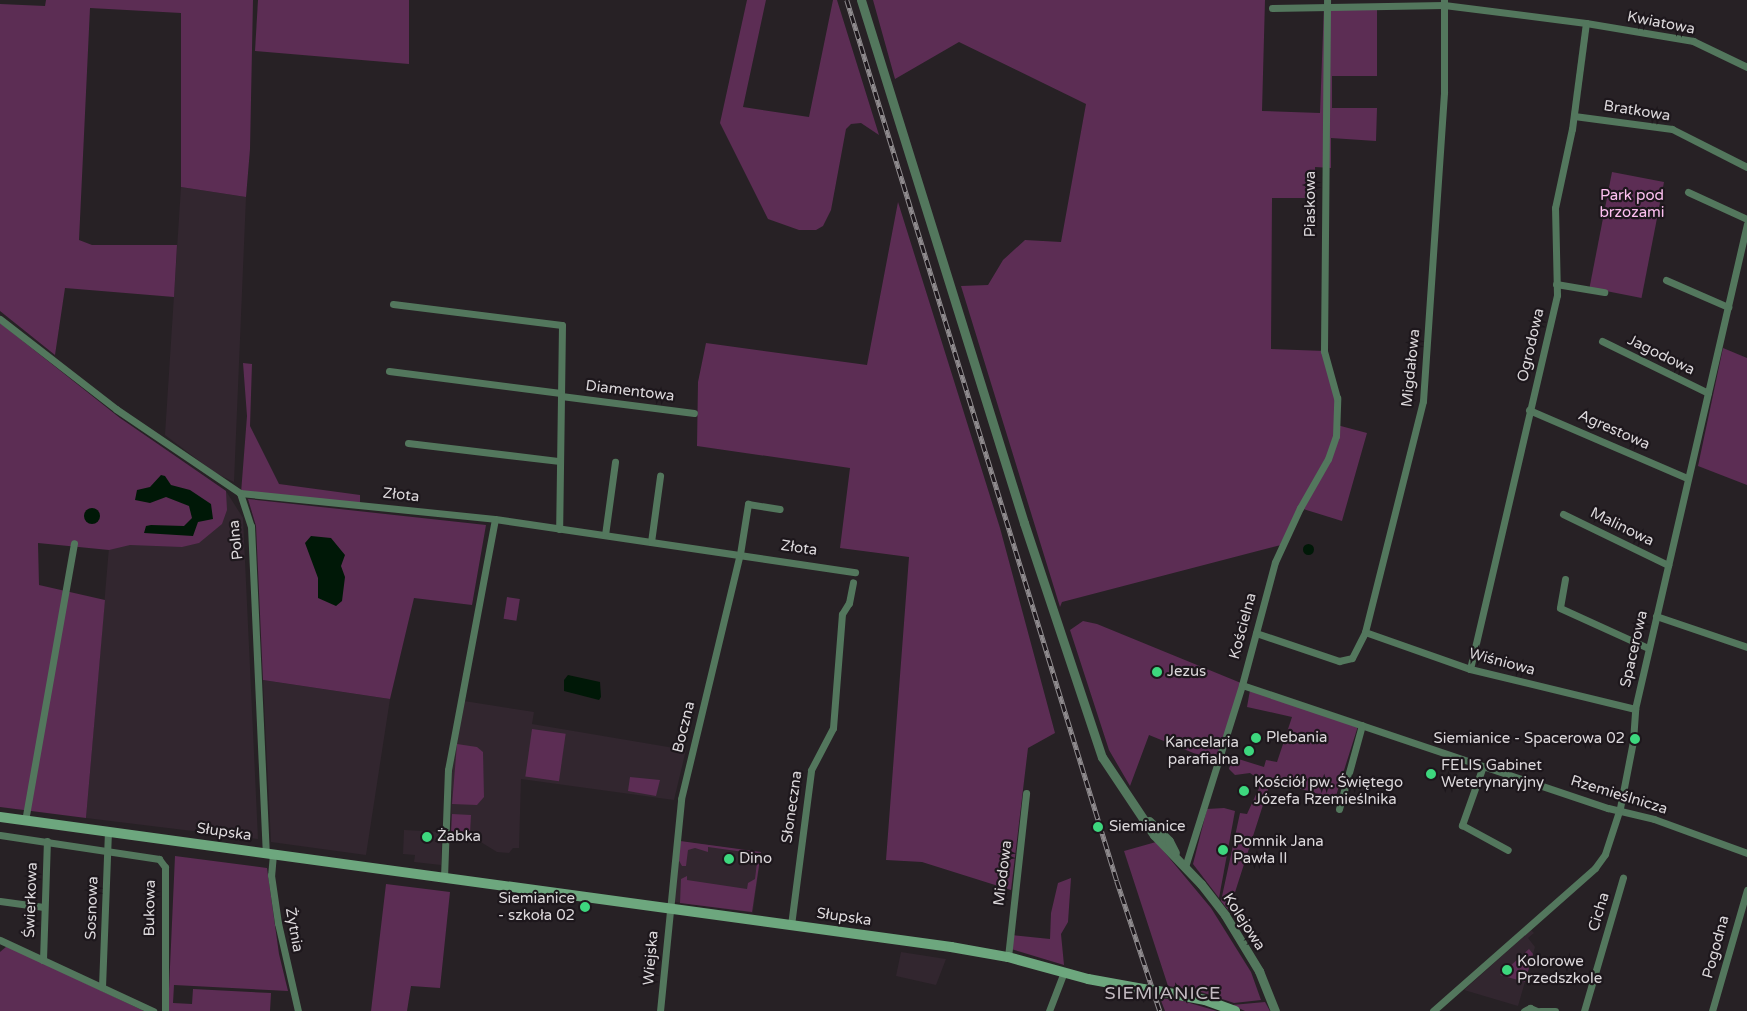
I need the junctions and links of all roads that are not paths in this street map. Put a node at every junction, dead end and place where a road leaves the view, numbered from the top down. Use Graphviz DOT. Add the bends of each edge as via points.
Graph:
graph roads {
  1 [pos="861,0"];
  2 [pos="1326,0"];
  3 [pos="1444,3"];
  4 [pos="1272,8"];
  5 [pos="1326,8"];
  6 [pos="1586,23"];
  7 [pos="1747,67"];
  8 [pos="1574,116"];
  9 [pos="1747,167"];
  10 [pos="1688,192"];
  11 [pos="1747,219"];
  12 [pos="1747,224"];
  13 [pos="1666,280"];
  14 [pos="1556,284"];
  15 [pos="1604,292"];
  16 [pos="393,304"];
  17 [pos="1728,307"];
  18 [pos="0,319"];
  19 [pos="1602,341"];
  20 [pos="389,371"];
  21 [pos="1708,393"];
  22 [pos="561,394"];
  23 [pos="1337,398"];
  24 [pos="1529,410"];
  25 [pos="694,413"];
  26 [pos="408,443"];
  27 [pos="560,462"];
  28 [pos="615,462"];
  29 [pos="660,476"];
  30 [pos="1687,478"];
  31 [pos="240,493"];
  32 [pos="780,509"];
  33 [pos="1563,514"];
  34 [pos="495,520"];
  35 [pos="559,529"];
  36 [pos="606,535"];
  37 [pos="651,542"];
  38 [pos="74,544"];
  39 [pos="740,554"];
  40 [pos="1668,566"];
  41 [pos="855,572"];
  42 [pos="1564,578"];
  43 [pos="853,582"];
  44 [pos="1656,616"];
  45 [pos="1366,632"];
  46 [pos="1256,633"];
  47 [pos="1747,647"];
  48 [pos="1648,648"];
  49 [pos="1470,669"];
  50 [pos="1242,684"];
  51 [pos="1635,709"];
  52 [pos="1362,725"];
  53 [pos="1483,766"];
  54 [pos="1026,793"];
  55 [pos="1620,808"];
  56 [pos="1339,809"];
  57 [pos="0,817"];
  58 [pos="25,821"];
  59 [pos="108,831"];
  60 [pos="0,835"];
  61 [pos="47,841"];
  62 [pos="108,850"];
  63 [pos="1508,850"];
  64 [pos="269,853"];
  65 [pos="1747,853"];
  66 [pos="1185,867"];
  67 [pos="444,878"];
  68 [pos="1623,878"];
  69 [pos="1747,890"];
  70 [pos="0,901"];
  71 [pos="44,907"];
  72 [pos="672,909"];
  73 [pos="791,925"];
  74 [pos="0,940"];
  75 [pos="1008,957"];
  76 [pos="43,960"];
  77 [pos="1064,972"];
  78 [pos="102,987"];
  79 [pos="153,1011"];
  80 [pos="165,1011"];
  81 [pos="298,1011"];
  82 [pos="660,1011"];
  83 [pos="1048,1011"];
  84 [pos="1235,1011"];
  85 [pos="1275,1011"];
  86 [pos="1433,1011"];
  87 [pos="1524,1011"];
  88 [pos="1538,1011"];
  89 [pos="1555,1011"];
  90 [pos="1584,1011"];
  91 [pos="1712,1011"];
  1 -- 66 [label="street, Kolejowa" via="1092,731 1112,777 1163,845"];
  2 -- 5 [label="street, Piaskowa"];
  3 -- 5 [label="street, Kwiatowa"];
  3 -- 6 [label="street, Kwiatowa"];
  3 -- 45 [label="street, Migdałowa" via="1444,92 1423,401"];
  4 -- 5 [label="street"];
  5 -- 23 [label="street, Piaskowa" via="1324,351"];
  6 -- 7 [label="street, Kwiatowa" via="1693,41"];
  6 -- 8 [label="street, Ogrodowa"];
  8 -- 9 [label="street, Bratkowa" via="1672,129"];
  8 -- 14 [label="street, Ogrodowa" via="1555,208"];
  10 -- 11 [label="street"];
  12 -- 17 [label="street, Spacerowa"];
  13 -- 17 [label="street"];
  14 -- 15 [label="street"];
  14 -- 24 [label="street, Ogrodowa" via="1557,294"];
  16 -- 22 [label="street" via="562,325"];
  17 -- 21 [label="street, Spacerowa"];
  18 -- 31 [label="street" via="116,409"];
  19 -- 21 [label="street, Jagodowa"];
  20 -- 22 [label="street"];
  21 -- 30 [label="street, Spacerowa"];
  22 -- 25 [label="street, Diamentowa"];
  22 -- 27 [label="street"];
  23 -- 46 [label="street, Kościelna" via="1333,444 1281,546"];
  24 -- 30 [label="street, Agrestowa"];
  24 -- 49 [label="street, Ogrodowa"];
  26 -- 27 [label="street"];
  27 -- 35 [label="street"];
  28 -- 36 [label="street"];
  29 -- 37 [label="street"];
  30 -- 40 [label="street, Spacerowa"];
  31 -- 34 [label="street, Złota"];
  31 -- 64 [label="street, Polna" via="251,526"];
  32 -- 39 [label="street, Boczna" via="748,504"];
  33 -- 40 [label="street, Malinowa"];
  34 -- 35 [label="street, Złota"];
  34 -- 67 [label="street" via="448,770"];
  35 -- 36 [label="street, Złota"];
  36 -- 37 [label="street, Złota"];
  37 -- 39 [label="street, Złota"];
  38 -- 58 [label="street"];
  39 -- 41 [label="street, Złota"];
  39 -- 72 [label="street, Boczna" via="681,799"];
  40 -- 44 [label="street, Spacerowa"];
  42 -- 48 [label="street" via="1560,608"];
  43 -- 73 [label="street, Słoneczna" via="849,603 842,614 834,723 811,770"];
  44 -- 47 [label="street"];
  44 -- 48 [label="street, Spacerowa"];
  45 -- 46 [label="street, Migdałowa" via="1352,658 1339,661"];
  45 -- 49 [label="street, Wiśniowa"];
  46 -- 50 [label="street, Kościelna"];
  48 -- 51 [label="street, Spacerowa"];
  49 -- 51 [label="street, Wiśniowa"];
  50 -- 52 [label="street, Rzemieślnicza"];
  50 -- 66 [label="street, Kościelna"];
  51 -- 55 [label="street, Spacerowa"];
  52 -- 53 [label="street, Rzemieślnicza"];
  52 -- 56 [label="street"];
  53 -- 55 [label="street, Rzemieślnicza" via="1608,808"];
  53 -- 63 [label="street" via="1462,825"];
  54 -- 75 [label="street, Miodowa"];
  55 -- 65 [label="street, Rzemieślnicza"];
  55 -- 86 [label="street, Spacerowa" via="1604,854 1595,868"];
  57 -- 58 [label="main road, Słupska"];
  58 -- 59 [label="main road, Słupska"];
  59 -- 62 [label="street, Sosnowa"];
  59 -- 64 [label="main road, Słupska"];
  60 -- 61 [label="street"];
  61 -- 62 [label="street"];
  61 -- 71 [label="street, Świerkowa"];
  62 -- 78 [label="street, Sosnowa"];
  62 -- 80 [label="street, Bukowa" via="159,859 164,867"];
  64 -- 67 [label="main road, Słupska"];
  64 -- 81 [label="street, Żytnia" via="278,923"];
  66 -- 85 [label="street, Kolejowa" via="1215,900 1239,936 1259,970"];
  67 -- 72 [label="main road, Słupska"];
  68 -- 90 [label="street, Cicha"];
  69 -- 91 [label="street, Pogodna"];
  70 -- 71 [label="street"];
  71 -- 76 [label="street, Świerkowa"];
  72 -- 73 [label="main road, Słupska"];
  72 -- 82 [label="street, Wiejska"];
  73 -- 75 [label="main road, Słupska"];
  74 -- 76 [label="street"];
  75 -- 77 [label="main road, Słupska"];
  76 -- 78 [label="street"];
  77 -- 83 [label="street"];
  77 -- 84 [label="main road, Słupska, bridge" via="1199,998"];
  78 -- 79 [label="street"];
  87 -- 88 [label="street" via="1530,1008"];
  88 -- 89 [label="street"];
}
